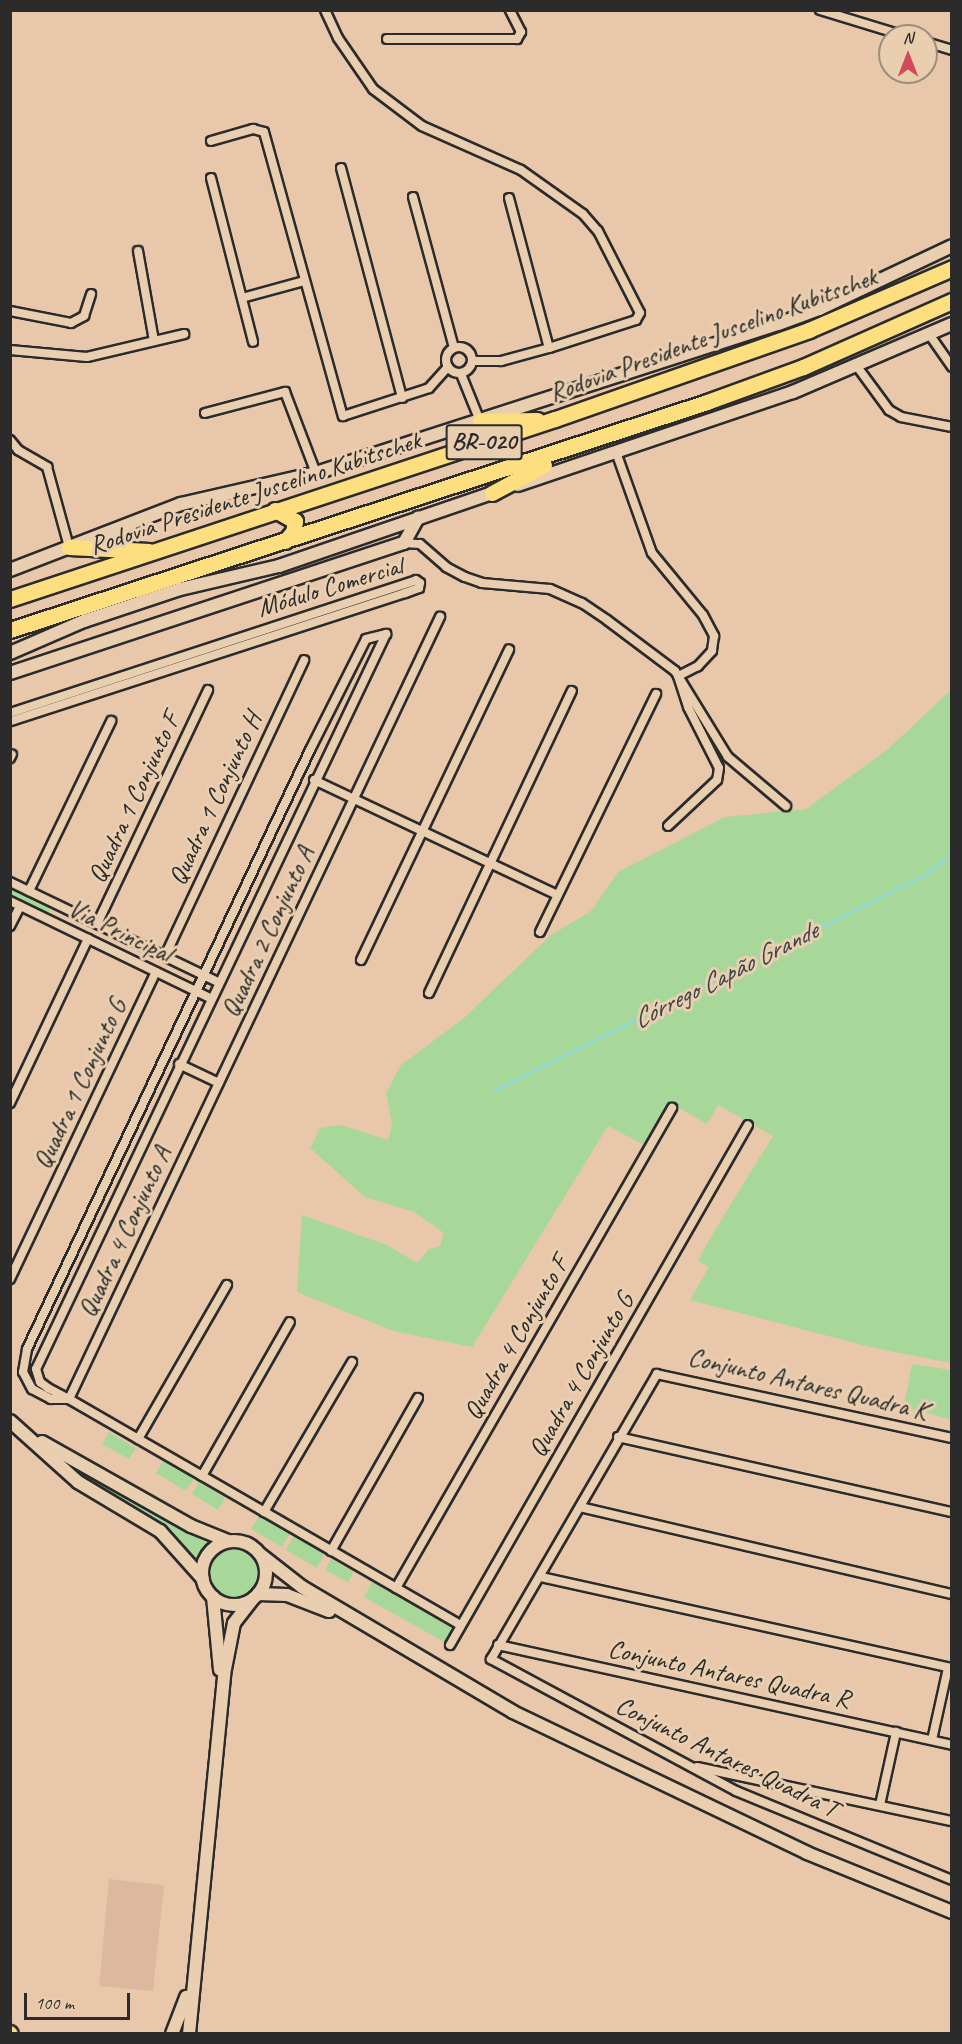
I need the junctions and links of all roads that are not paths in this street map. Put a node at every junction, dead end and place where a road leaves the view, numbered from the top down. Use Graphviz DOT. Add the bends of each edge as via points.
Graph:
graph roads {
  1 [pos="325,10"];
  2 [pos="510,10"];
  3 [pos="820,10"];
  4 [pos="878,28"];
  5 [pos="387,39"];
  6 [pos="211,141"];
  7 [pos="341,168"];
  8 [pos="211,178"];
  9 [pos="412,197"];
  10 [pos="509,198"];
  11 [pos="951,246"];
  12 [pos="138,251"];
  13 [pos="951,268"];
  14 [pos="304,281"];
  15 [pos="91,294"];
  16 [pos="242,298"];
  17 [pos="951,301"];
  18 [pos="10,311"];
  19 [pos="951,324"];
  20 [pos="184,334"];
  21 [pos="929,334"];
  22 [pos="154,341"];
  23 [pos="253,342"];
  24 [pos="454,348"];
  25 [pos="549,348"];
  26 [pos="10,350"];
  27 [pos="473,361"];
  28 [pos="856,365"];
  29 [pos="951,367"];
  30 [pos="447,368"];
  31 [pos="461,374"];
  32 [pos="402,398"];
  33 [pos="205,413"];
  34 [pos="555,419"];
  35 [pos="480,421"];
  36 [pos="951,427"];
  37 [pos="10,440"];
  38 [pos="576,447"];
  39 [pos="616,452"];
  40 [pos="316,473"];
  41 [pos="492,494"];
  42 [pos="275,510"];
  43 [pos="418,518"];
  44 [pos="285,541"];
  45 [pos="404,543"];
  46 [pos="69,547"];
  47 [pos="158,551"];
  48 [pos="279,566"];
  49 [pos="10,570"];
  50 [pos="297,578"];
  51 [pos="10,599"];
  52 [pos="316,613"];
  53 [pos="440,617"];
  54 [pos="319,622"];
  55 [pos="10,630"];
  56 [pos="238,643"];
  57 [pos="509,650"];
  58 [pos="10,653"];
  59 [pos="304,660"];
  60 [pos="10,673"];
  61 [pos="678,675"];
  62 [pos="130,679"];
  63 [pos="208,690"];
  64 [pos="572,691"];
  65 [pos="656,694"];
  66 [pos="10,713"];
  67 [pos="11,721"];
  68 [pos="111,721"];
  69 [pos="310,750"];
  70 [pos="325,758"];
  71 [pos="314,780"];
  72 [pos="354,798"];
  73 [pos="786,806"];
  74 [pos="668,826"];
  75 [pos="421,830"];
  76 [pos="490,863"];
  77 [pos="10,882"];
  78 [pos="244,889"];
  79 [pos="29,891"];
  80 [pos="557,895"];
  81 [pos="259,896"];
  82 [pos="10,901"];
  83 [pos="57,905"];
  84 [pos="20,906"];
  85 [pos="50,921"];
  86 [pos="98,924"];
  87 [pos="10,926"];
  88 [pos="111,931"];
  89 [pos="540,932"];
  90 [pos="88,939"];
  91 [pos="104,947"];
  92 [pos="165,956"];
  93 [pos="361,960"];
  94 [pos="189,968"];
  95 [pos="156,972"];
  96 [pos="203,975"];
  97 [pos="218,982"];
  98 [pos="182,984"];
  99 [pos="195,991"];
  100 [pos="429,993"];
  101 [pos="210,998"];
  102 [pos="179,1064"];
  103 [pos="156,1074"];
  104 [pos="171,1082"];
  105 [pos="219,1083"];
  106 [pos="10,1103"];
  107 [pos="672,1108"];
  108 [pos="748,1125"];
  109 [pos="10,1279"];
  110 [pos="227,1286"];
  111 [pos="53,1291"];
  112 [pos="68,1297"];
  113 [pos="290,1322"];
  114 [pos="352,1362"];
  115 [pos="418,1398"];
  116 [pos="69,1399"];
  117 [pos="10,1421"];
  118 [pos="22,1430"];
  119 [pos="618,1437"];
  120 [pos="951,1438"];
  121 [pos="138,1439"];
  122 [pos="202,1476"];
  123 [pos="580,1508"];
  124 [pos="264,1512"];
  125 [pos="951,1512"];
  126 [pos="228,1541"];
  127 [pos="331,1551"];
  128 [pos="261,1555"];
  129 [pos="541,1577"];
  130 [pos="202,1579"];
  131 [pos="396,1588"];
  132 [pos="951,1594"];
  133 [pos="213,1597"];
  134 [pos="255,1597"];
  135 [pos="461,1625"];
  136 [pos="370,1630"];
  137 [pos="450,1645"];
  138 [pos="498,1645"];
  139 [pos="950,1668"];
  140 [pos="221,1701"];
  141 [pos="896,1732"];
  142 [pos="932,1740"];
  143 [pos="951,1745"];
  144 [pos="686,1764"];
  145 [pos="741,1776"];
  146 [pos="736,1791"];
  147 [pos="880,1805"];
  148 [pos="951,1821"];
  149 [pos="951,1880"];
  150 [pos="951,1912"];
  151 [pos="191,1982"];
  152 [pos="172,2034"];
  153 [pos="189,2034"];
  1 -- 25 [label="street" via="338,38 373,89 422,126 521,171 583,214 598,231 640,317"];
  2 -- 5 [label="street" via="521,32 517,39"];
  3 -- 4 [label="street"];
  6 -- 14 [label="street" via="253,129 264,132"];
  7 -- 32 [label="street"];
  8 -- 16 [label="street"];
  9 -- 24 [label="street"];
  10 -- 25 [label="street"];
  11 -- 35 [label="main road" via="819,309"];
  12 -- 22 [label="street"];
  13 -- 34 [label="highway, Rodovia Presidente Juscelino Kubitschek / BR-020" via="809,330"];
  14 -- 16 [label="street"];
  14 -- 32 [label="street" via="343,416"];
  15 -- 18 [label="street" via="84,316 71,323"];
  16 -- 23 [label="street"];
  17 -- 38 [label="highway, BR-020" via="803,367"];
  19 -- 21 [label="main road"];
  20 -- 22 [label="street"];
  21 -- 28 [label="main road"];
  21 -- 29 [label="street"];
  22 -- 26 [label="street" via="87,357"];
  24 -- 27 [label="street" via="470,352"];
  24 -- 30 [label="street" via="445,360"];
  25 -- 27 [label="street" via="501,361"];
  27 -- 31 [label="street"];
  28 -- 36 [label="street" via="889,410 901,417"];
  28 -- 39 [label="main road" via="793,392"];
  30 -- 31 [label="street"];
  30 -- 32 [label="street" via="429,388"];
  31 -- 35 [label="street"];
  33 -- 40 [label="street" via="285,392"];
  34 -- 35 [label="highway"];
  34 -- 42 [label="highway, Rodovia Presidente Juscelino Kubitschek / BR-020"];
  35 -- 40 [label="main road"];
  37 -- 46 [label="street" via="18,450 47,467"];
  38 -- 41 [label="highway"];
  38 -- 44 [label="highway, BR-020"];
  39 -- 41 [label="main road"];
  39 -- 61 [label="street" via="652,553 703,615 714,636 712,651 698,666"];
  40 -- 46 [label="main road" via="181,504"];
  41 -- 43 [label="main road"];
  42 -- 44 [label="highway" via="295,521 293,532"];
  42 -- 47 [label="highway, Rodovia Presidente Juscelino Kubitschek / BR-020"];
  43 -- 45 [label="main road, Módulo Comercial"];
  43 -- 48 [label="main road"];
  44 -- 55 [label="highway, BR-020"];
  45 -- 50 [label="main road, Módulo Comercial"];
  45 -- 61 [label="street" via="420,544 446,567 482,583 550,589 582,603"];
  46 -- 47 [label="highway"];
  46 -- 49 [label="main road"];
  47 -- 51 [label="highway, Rodovia Presidente Juscelino Kubitschek / BR-020"];
  48 -- 50 [label="main road, Módulo Comercial"];
  48 -- 58 [label="main road" via="180,589 84,621"];
  50 -- 60 [label="main road, Módulo Comercial"];
  52 -- 54 [label="street"];
  52 -- 54 [label="street, Módulo Comercial" via="403,589"];
  52 -- 56 [label="street, Módulo Comercial"];
  53 -- 72 [label="street, Quadra 2 Conjunto A"];
  54 -- 56 [label="street, Módulo Comercial"];
  56 -- 62 [label="street, Módulo Comercial"];
  57 -- 75 [label="street"];
  59 -- 92 [label="street, Quadra 1 Conjunto H"];
  61 -- 73 [label="street" via="728,757"];
  61 -- 74 [label="street" via="688,707 719,768 710,791"];
  62 -- 66 [label="street, Módulo Comercial"];
  62 -- 67 [label="street, Módulo Comercial"];
  63 -- 86 [label="street, Quadra 1 Conjunto F"];
  64 -- 76 [label="street"];
  65 -- 80 [label="street"];
  68 -- 79 [label="street"];
  69 -- 70 [label="street"];
  69 -- 70 [label="street" via="366,639 386,634"];
  69 -- 78 [label="street"];
  70 -- 71 [label="street"];
  71 -- 72 [label="street"];
  71 -- 81 [label="street"];
  72 -- 75 [label="street"];
  72 -- 105 [label="street, Quadra 2 Conjunto A"];
  75 -- 76 [label="street"];
  75 -- 93 [label="street"];
  76 -- 80 [label="street"];
  76 -- 100 [label="street"];
  77 -- 79 [label="street, Via Principal"];
  78 -- 81 [label="street"];
  78 -- 96 [label="street"];
  79 -- 83 [label="street, Via Principal"];
  80 -- 89 [label="street"];
  81 -- 97 [label="street"];
  82 -- 84 [label="street, Via Principal"];
  83 -- 85 [label="street"];
  83 -- 86 [label="street, Via Principal"];
  84 -- 85 [label="street, Via Principal"];
  84 -- 87 [label="street"];
  85 -- 90 [label="street, Via Principal"];
  86 -- 88 [label="street, Via Principal"];
  88 -- 91 [label="street"];
  88 -- 92 [label="street, Via Principal"];
  90 -- 91 [label="street, Via Principal"];
  90 -- 106 [label="street"];
  91 -- 95 [label="street, Via Principal"];
  92 -- 94 [label="street, Via Principal"];
  94 -- 96 [label="street, Via Principal"];
  94 -- 98 [label="street" via="190,978"];
  95 -- 98 [label="street, Via Principal"];
  95 -- 109 [label="street, Quadra 1 Conjunto G"];
  96 -- 97 [label="street, Via Principal"];
  96 -- 99 [label="street"];
  97 -- 101 [label="street"];
  98 -- 99 [label="street, Via Principal"];
  99 -- 101 [label="street, Via Principal"];
  99 -- 103 [label="street"];
  101 -- 102 [label="street"];
  102 -- 104 [label="street"];
  102 -- 105 [label="street"];
  103 -- 104 [label="street"];
  103 -- 111 [label="street"];
  104 -- 112 [label="street"];
  105 -- 116 [label="street, Quadra 4 Conjunto A"];
  107 -- 131 [label="street, Quadra 4 Conjunto F"];
  108 -- 135 [label="street, Quadra 4 Conjunto G"];
  110 -- 121 [label="street"];
  111 -- 112 [label="street"];
  111 -- 116 [label="street" via="25,1355 23,1372 37,1394"];
  112 -- 116 [label="street" via="36,1369 44,1385"];
  113 -- 122 [label="street"];
  114 -- 124 [label="street"];
  115 -- 127 [label="street"];
  116 -- 121 [label="street"];
  117 -- 118 [label="main road"];
  118 -- 126 [label="main road" via="191,1526"];
  118 -- 130 [label="main road" via="78,1482 160,1531"];
  119 -- 120 [label="street, Conjunto Antares Quadra K" via="655,1375 662,1373"];
  119 -- 123 [label="street"];
  119 -- 125 [label="street"];
  121 -- 122 [label="street"];
  122 -- 124 [label="street"];
  123 -- 129 [label="street"];
  123 -- 132 [label="street"];
  124 -- 127 [label="street"];
  126 -- 128 [label="main road" via="247,1543"];
  126 -- 130 [label="main road" via="205,1559"];
  127 -- 131 [label="street"];
  128 -- 134 [label="main road" via="266,1575"];
  128 -- 136 [label="main road" via="302,1587"];
  129 -- 138 [label="street"];
  129 -- 139 [label="street"];
  130 -- 133 [label="main road"];
  131 -- 135 [label="street"];
  133 -- 134 [label="main road" via="228,1604"];
  133 -- 140 [label="main road"];
  134 -- 136 [label="main road" via="302,1599"];
  134 -- 140 [label="main road" via="234,1623"];
  135 -- 137 [label="street, Quadra 4 Conjunto G"];
  136 -- 150 [label="main road" via="513,1712 737,1821"];
  138 -- 141 [label="street, Conjunto Antares Quadra R"];
  138 -- 144 [label="street, Conjunto Antares Quadra T" via="491,1659"];
  139 -- 142 [label="street"];
  140 -- 151 [label="main road"];
  141 -- 142 [label="street, Conjunto Antares Quadra R"];
  141 -- 147 [label="street"];
  142 -- 143 [label="street, Conjunto Antares Quadra R"];
  144 -- 145 [label="street"];
  144 -- 146 [label="street, Conjunto Antares Quadra T"];
  145 -- 146 [label="street"];
  145 -- 147 [label="street"];
  146 -- 149 [label="street, Conjunto Antares Quadra T"];
  147 -- 148 [label="street"];
  151 -- 152 [label="main road"];
  151 -- 153 [label="main road"];
}
